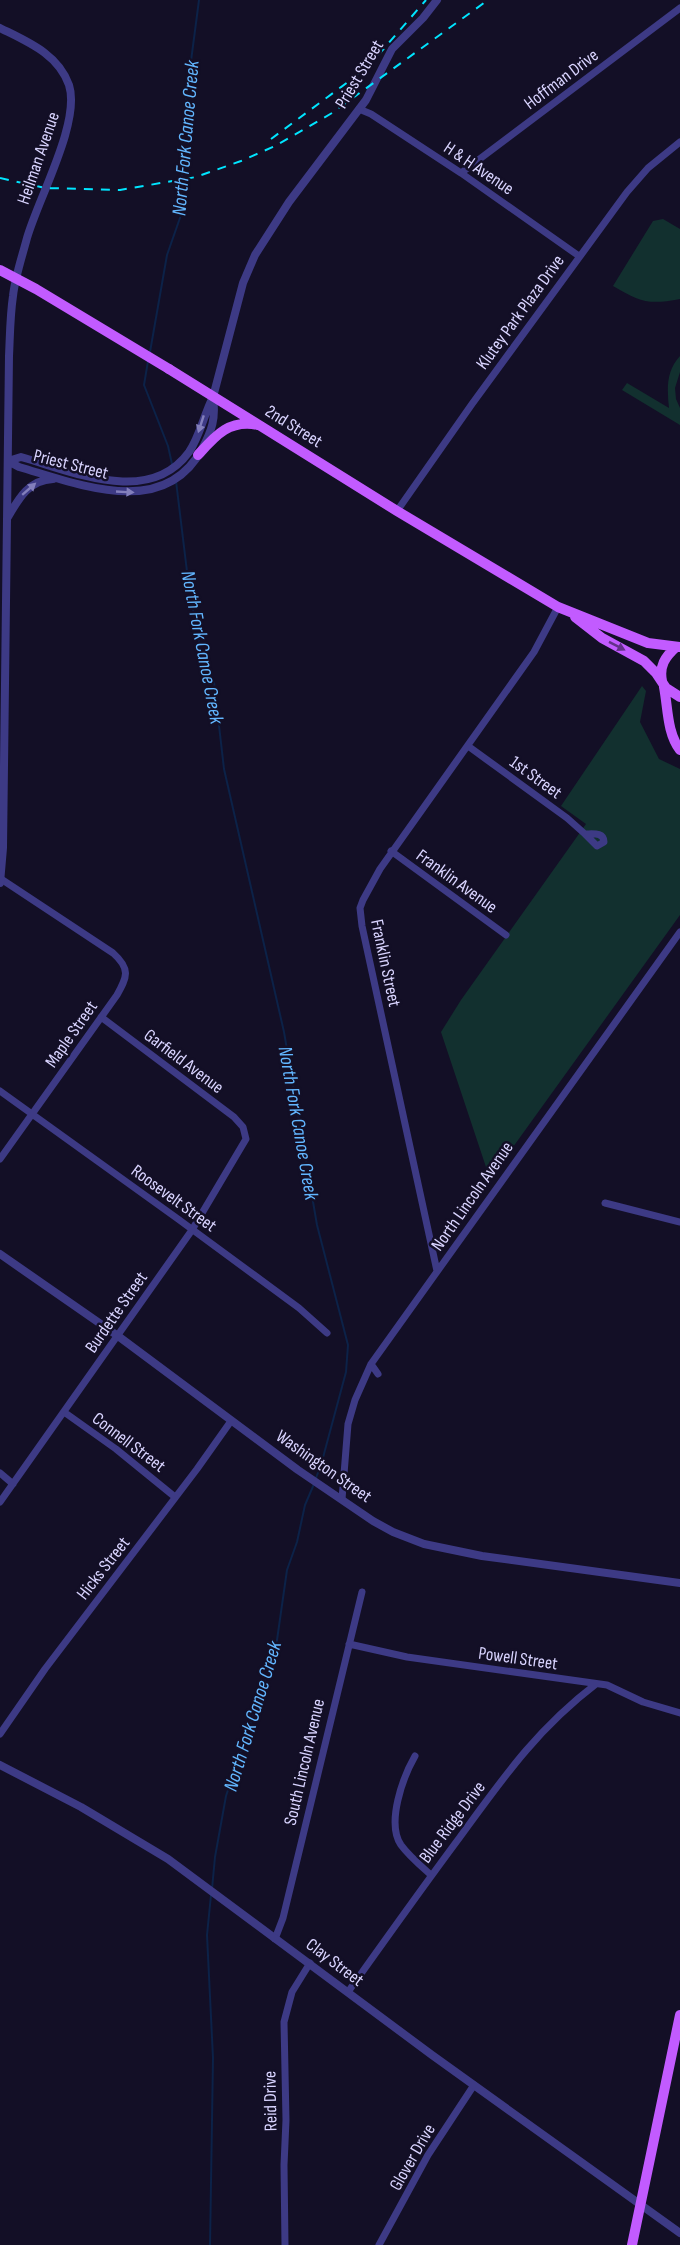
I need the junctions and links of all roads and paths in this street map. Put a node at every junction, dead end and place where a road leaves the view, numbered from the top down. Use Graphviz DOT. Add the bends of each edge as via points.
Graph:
graph roads {
  1 [pos="437,0"];
  2 [pos="680,8"];
  3 [pos="0,28"];
  4 [pos="359,109"];
  5 [pos="680,142"];
  6 [pos="461,173"];
  7 [pos="579,256"];
  8 [pos="0,270"];
  9 [pos="213,397"];
  10 [pos="264,426"];
  11 [pos="193,457"];
  12 [pos="8,461"];
  13 [pos="61,479"];
  14 [pos="397,511"];
  15 [pos="8,517"];
  16 [pos="558,607"];
  17 [pos="570,613"];
  18 [pos="678,647"];
  19 [pos="663,683"];
  20 [pos="680,697"];
  21 [pos="468,746"];
  22 [pos="680,750"];
  23 [pos="585,834"];
  24 [pos="392,851"];
  25 [pos="0,881"];
  26 [pos="680,932"];
  27 [pos="506,935"];
  28 [pos="101,1017"];
  29 [pos="0,1091"];
  30 [pos="32,1115"];
  31 [pos="245,1132"];
  32 [pos="0,1159"];
  33 [pos="605,1203"];
  34 [pos="680,1222"];
  35 [pos="192,1230"];
  36 [pos="0,1254"];
  37 [pos="437,1271"];
  38 [pos="327,1333"];
  39 [pos="118,1336"];
  40 [pos="371,1364"];
  41 [pos="378,1374"];
  42 [pos="64,1412"];
  43 [pos="231,1421"];
  44 [pos="0,1473"];
  45 [pos="13,1484"];
  46 [pos="175,1497"];
  47 [pos="342,1499"];
  48 [pos="0,1502"];
  49 [pos="680,1583"];
  50 [pos="362,1592"];
  51 [pos="349,1644"];
  52 [pos="596,1684"];
  53 [pos="680,1713"];
  54 [pos="0,1734"];
  55 [pos="415,1756"];
  56 [pos="0,1765"];
  57 [pos="431,1875"];
  58 [pos="275,1939"];
  59 [pos="310,1963"];
  60 [pos="348,1992"];
  61 [pos="680,2015"];
  62 [pos="474,2085"];
  63 [pos="640,2204"];
  64 [pos="680,2233"];
  65 [pos="285,2245"];
  66 [pos="379,2245"];
  67 [pos="632,2245"];
  1 -- 4 [label="street, Priest Street" via="392,49"];
  2 -- 6 [label="street, Hoffman Drive"];
  3 -- 12 [label="street, Heilman Avenue" via="50,57 65,76 72,99 69,123 28,235 13,295"];
  4 -- 6 [label="street, H & H Avenue"];
  4 -- 9 [label="street, Priest Street" via="289,202 255,255 243,283"];
  5 -- 7 [label="street, Klutey Park Plaza Drive" via="638,179"];
  6 -- 7 [label="street, H & H Avenue"];
  7 -- 14 [label="street, Klutey Park Plaza Drive"];
  8 -- 9 [label="main road, 2nd Street, bridge"];
  9 -- 10 [label="main road, 2nd Street"];
  9 -- 11 [label="street, Priest Street" via="212,429"];
  10 -- 11 [label="main road" via="243,423 225,428"];
  10 -- 14 [label="main road, 2nd Street"];
  11 -- 12 [label="street, Priest Street" via="155,477 136,482 114,482 21,457"];
  13 -- 11 [label="street, Priest Street, one-way" via="134,493 157,488 177,477"];
  12 -- 13 [label="street, Priest Street"];
  12 -- 15 [label="street, Heilman Avenue"];
  15 -- 13 [label="street, one-way" via="23,493 34,484"];
  14 -- 16 [label="main road, 2nd Street"];
  15 -- 25 [label="street, Heilman Avenue"];
  16 -- 17 [label="main road, 2nd Street"];
  16 -- 21 [label="street, Franklin Street" via="534,652"];
  17 -- 18 [label="main road, 2nd Street" via="648,643"];
  17 -- 19 [label="main road, 2nd Street, one-way" via="596,634 644,661"];
  18 -- 19 [label="main road, 2nd Street" via="663,663"];
  19 -- 20 [label="main road, 2nd Street"];
  19 -- 22 [label="main road" via="671,730"];
  21 -- 23 [label="street, 1st Street"];
  21 -- 24 [label="street, Franklin Street"];
  24 -- 27 [label="street, Franklin Avenue"];
  24 -- 37 [label="street, Franklin Street" via="366,892 360,917"];
  25 -- 28 [label="street, Maple Street" via="121,960 124,982"];
  26 -- 37 [label="street, North Lincoln Avenue"];
  28 -- 30 [label="street, Maple Street"];
  28 -- 31 [label="street, Garfield Avenue" via="234,1117"];
  29 -- 30 [label="street, Roosevelt Street"];
  30 -- 32 [label="street, Maple Street"];
  30 -- 35 [label="street, Roosevelt Street"];
  31 -- 35 [label="street, Burdette Street" via="244,1144"];
  33 -- 34 [label="street"];
  35 -- 38 [label="street, Roosevelt Street"];
  35 -- 39 [label="street, Burdette Street"];
  36 -- 39 [label="street, Washington Street"];
  37 -- 40 [label="street, North Lincoln Avenue"];
  39 -- 42 [label="street, Burdette Street"];
  39 -- 43 [label="street, Washington Street"];
  40 -- 41 [label="street"];
  40 -- 47 [label="street, North Lincoln Avenue" via="348,1424"];
  42 -- 45 [label="street, Burdette Street"];
  42 -- 46 [label="street, Connell Street"];
  43 -- 46 [label="street, Hicks Street"];
  43 -- 47 [label="street, Washington Street"];
  44 -- 45 [label="street"];
  45 -- 48 [label="street, Burdette Street"];
  46 -- 54 [label="street, Hicks Street"];
  47 -- 49 [label="street, Washington Street" via="373,1521 424,1544 503,1560"];
  50 -- 51 [label="street, South Lincoln Avenue"];
  51 -- 52 [label="street, Powell Street" via="406,1657"];
  51 -- 58 [label="street, South Lincoln Avenue"];
  52 -- 53 [label="street, Powell Street" via="614,1687 643,1702"];
  52 -- 57 [label="street, Blue Ridge Drive" via="533,1740"];
  55 -- 57 [label="street" via="401,1790 395,1828 401,1845"];
  56 -- 58 [label="street, Clay Street" via="168,1859"];
  57 -- 60 [label="street, Blue Ridge Drive"];
  58 -- 59 [label="street, Clay Street"];
  59 -- 60 [label="street, Clay Street"];
  59 -- 65 [label="street, Reid Drive" via="292,1992 284,2022"];
  60 -- 62 [label="street, Clay Street"];
  61 -- 63 [label="main road"];
  62 -- 63 [label="street, Clay Street"];
  62 -- 66 [label="street, Glover Drive" via="428,2155"];
  63 -- 64 [label="street, Clay Street"];
  63 -- 67 [label="main road"];
}
